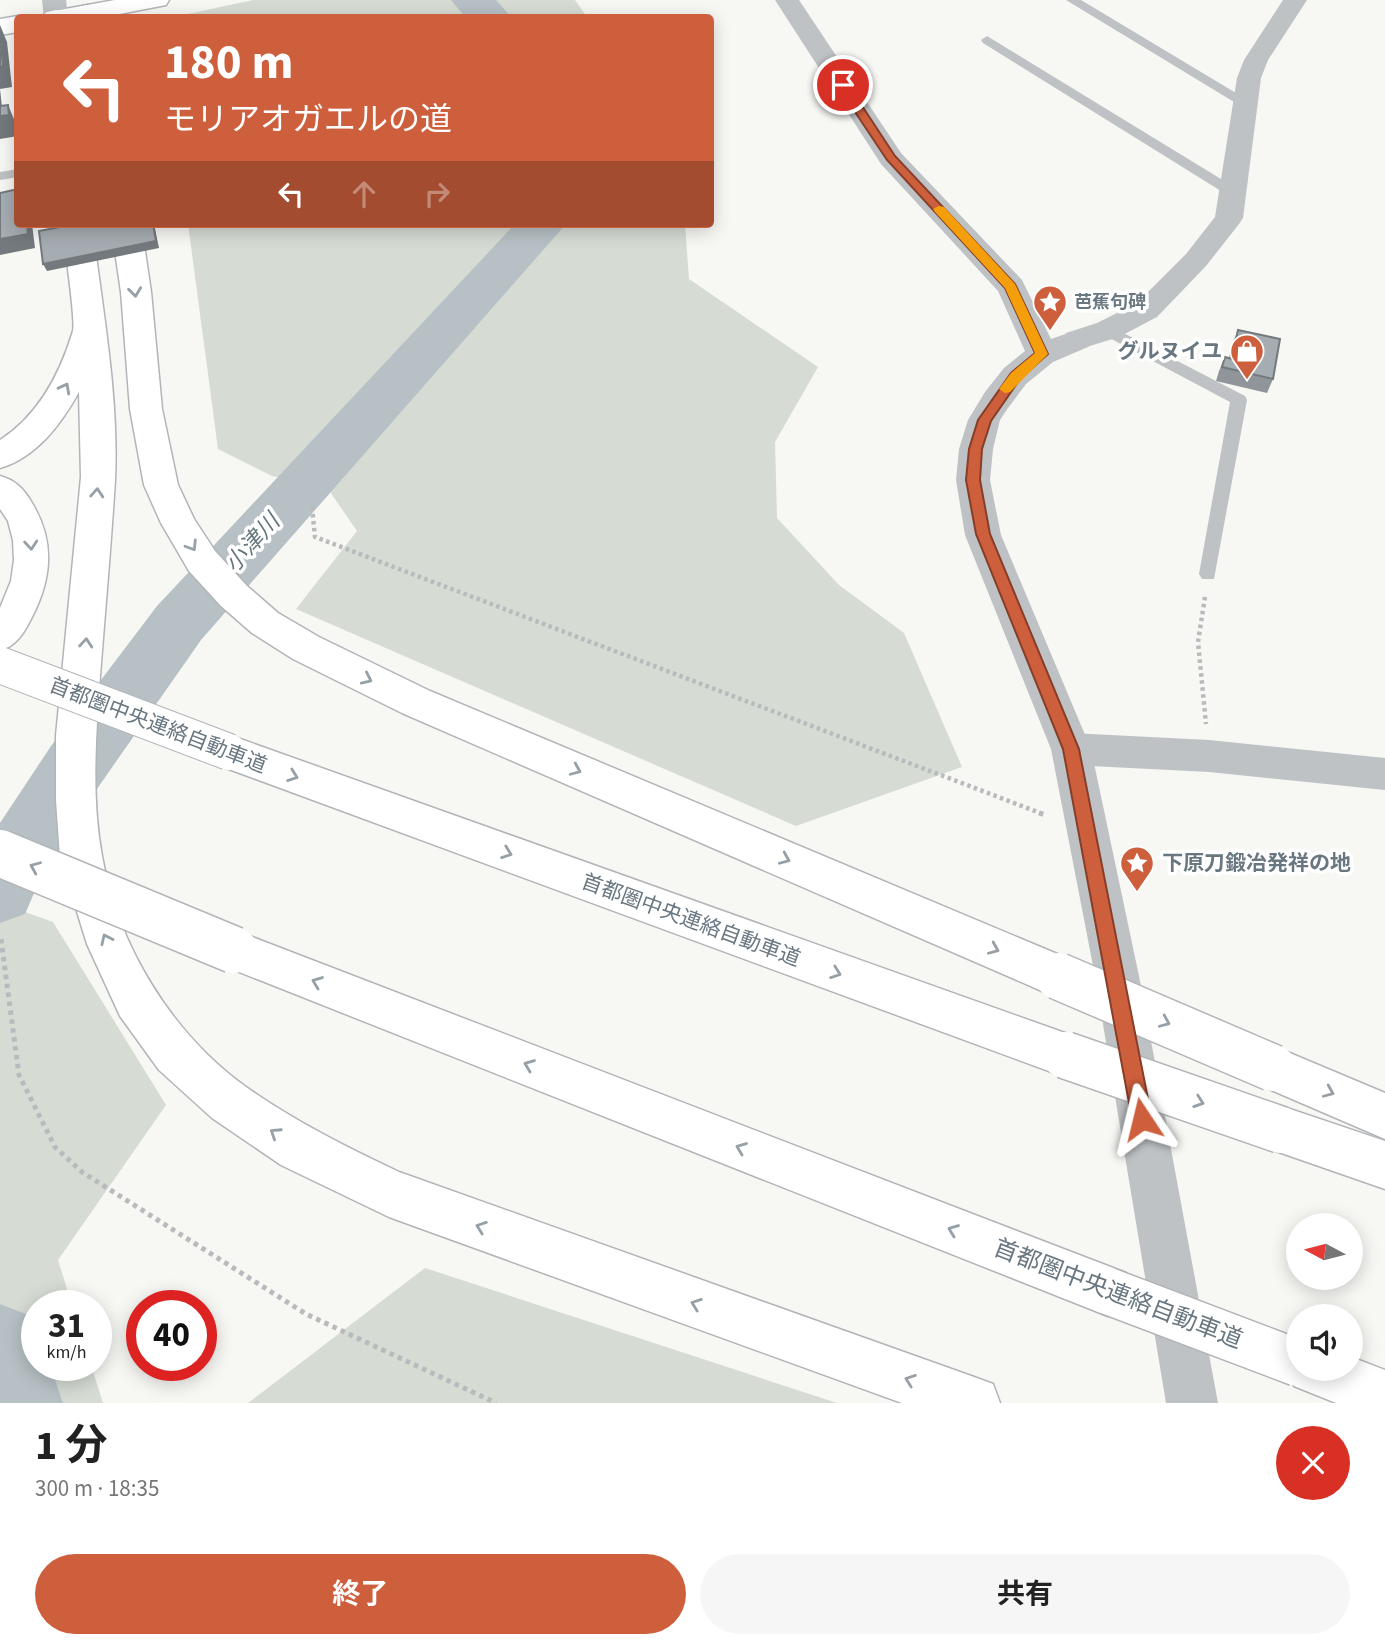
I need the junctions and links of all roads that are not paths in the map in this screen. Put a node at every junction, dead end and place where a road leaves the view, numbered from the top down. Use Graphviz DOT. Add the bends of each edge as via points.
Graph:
graph roads {
  1 [pos="157,0"];
  2 [pos="787,0"];
  3 [pos="1072,0"];
  4 [pos="1296,0"];
  5 [pos="88,10"];
  6 [pos="70,14"];
  7 [pos="987,40"];
  8 [pos="1244,102"];
  9 [pos="1234,193"];
  10 [pos="77,228"];
  11 [pos="127,228"];
  12 [pos="1011,287"];
  13 [pos="89,324"];
  14 [pos="1108,330"];
  15 [pos="1077,340"];
  16 [pos="1042,354"];
  17 [pos="12,449"];
  18 [pos="0,488"];
  19 [pos="1208,574"];
  20 [pos="0,636"];
  21 [pos="0,665"];
  22 [pos="1071,749"];
  23 [pos="1385,774"];
  24 [pos="0,853"];
  25 [pos="1385,1116"];
  26 [pos="1385,1165"];
  27 [pos="1286,1358"];
  28 [pos="974,1403"];
  29 [pos="1192,1403"];
  1 -- 5 [label="main road"];
  2 -- 12 [label="street" via="891,158"];
  3 -- 8 [label="lane"];
  4 -- 8 [label="street" via="1256,60"];
  5 -- 6 [label="main road"];
  7 -- 9 [label="lane"];
  8 -- 9 [label="street"];
  9 -- 14 [label="street" via="1229,218 1196,260 1147,310"];
  10 -- 13 [label="main road"];
  11 -- 25 [label="main road, one-way, bridge" via="146,409 161,485 202,561 265,622 306,649 416,702"];
  12 -- 15 [label="street"];
  12 -- 16 [label="street"];
  17 -- 13 [label="main road, one-way" via="55,408 76,369"];
  28 -- 13 [label="main road, one-way, bridge" via="389,1193 298,1148 228,1102 175,1054 136,1001 102,930 81,858 76,736 98,477 98,413"];
  14 -- 15 [label="street"];
  14 -- 19 [label="lane" via="1239,400"];
  15 -- 16 [label="street"];
  16 -- 22 [label="street" via="1016,376 984,420 975,449 973,480 983,534"];
  18 -- 20 [label="main road, one-way" via="13,498 28,523 33,554 25,591"];
  21 -- 26 [label="main road, 首都圏中央連絡自動車道, one-way, bridge" via="1065,1055"];
  22 -- 23 [label="street" via="1209,756"];
  22 -- 29 [label="street"];
  27 -- 24 [label="main road, 首都圏中央連絡自動車道, one-way, bridge" via="234,950"];
}
